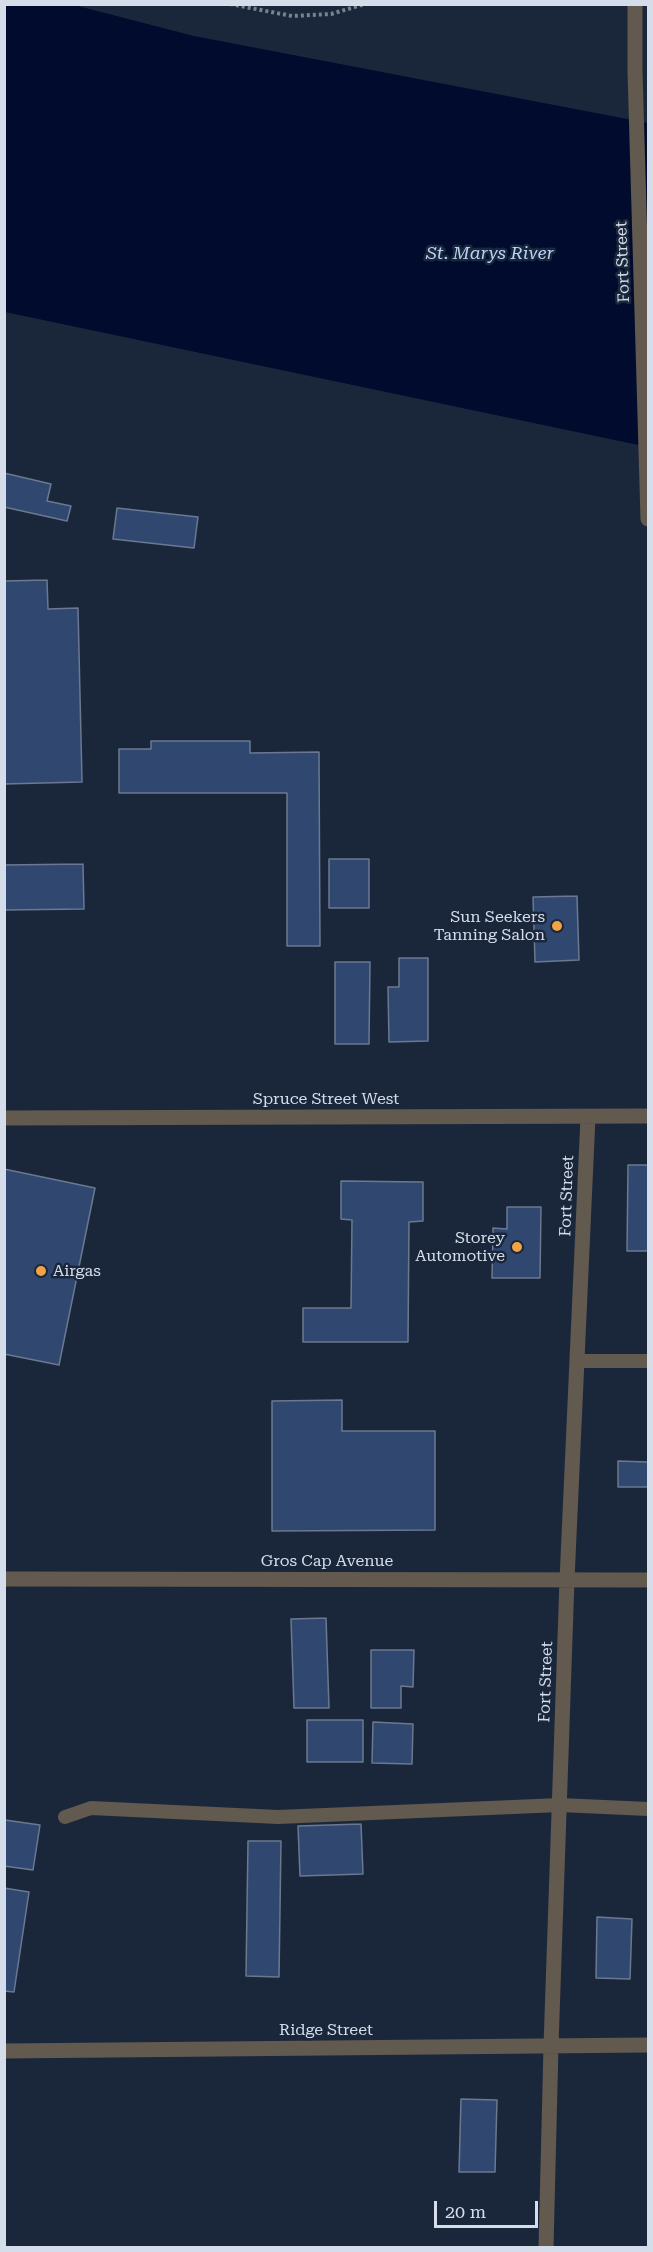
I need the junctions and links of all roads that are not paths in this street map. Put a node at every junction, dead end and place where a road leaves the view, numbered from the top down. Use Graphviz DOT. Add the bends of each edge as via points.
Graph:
graph roads {
  1 [pos="634,4"];
  2 [pos="648,518"];
  3 [pos="648,1116"];
  4 [pos="588,1117"];
  5 [pos="4,1118"];
  6 [pos="578,1361"];
  7 [pos="648,1361"];
  8 [pos="4,1579"];
  9 [pos="567,1580"];
  10 [pos="648,1580"];
  11 [pos="560,1804"];
  12 [pos="648,1809"];
  13 [pos="64,1817"];
  14 [pos="648,2045"];
  15 [pos="550,2046"];
  16 [pos="4,2051"];
  17 [pos="546,2247"];
  1 -- 2 [label="street, Fort Street"];
  3 -- 4 [label="street, Spruce Street West"];
  4 -- 5 [label="street, Spruce Street West"];
  4 -- 6 [label="street, Fort Street"];
  6 -- 7 [label="lane"];
  6 -- 9 [label="street, Fort Street"];
  8 -- 9 [label="street, Gros Cap Avenue"];
  9 -- 10 [label="street, Gros Cap Avenue"];
  9 -- 11 [label="street, Fort Street"];
  11 -- 12 [label="lane"];
  11 -- 13 [label="lane" via="278,1817 92,1808"];
  11 -- 15 [label="street, Fort Street"];
  14 -- 15 [label="street, Ridge Street"];
  15 -- 16 [label="street, Ridge Street"];
  15 -- 17 [label="street, Fort Street"];
}
